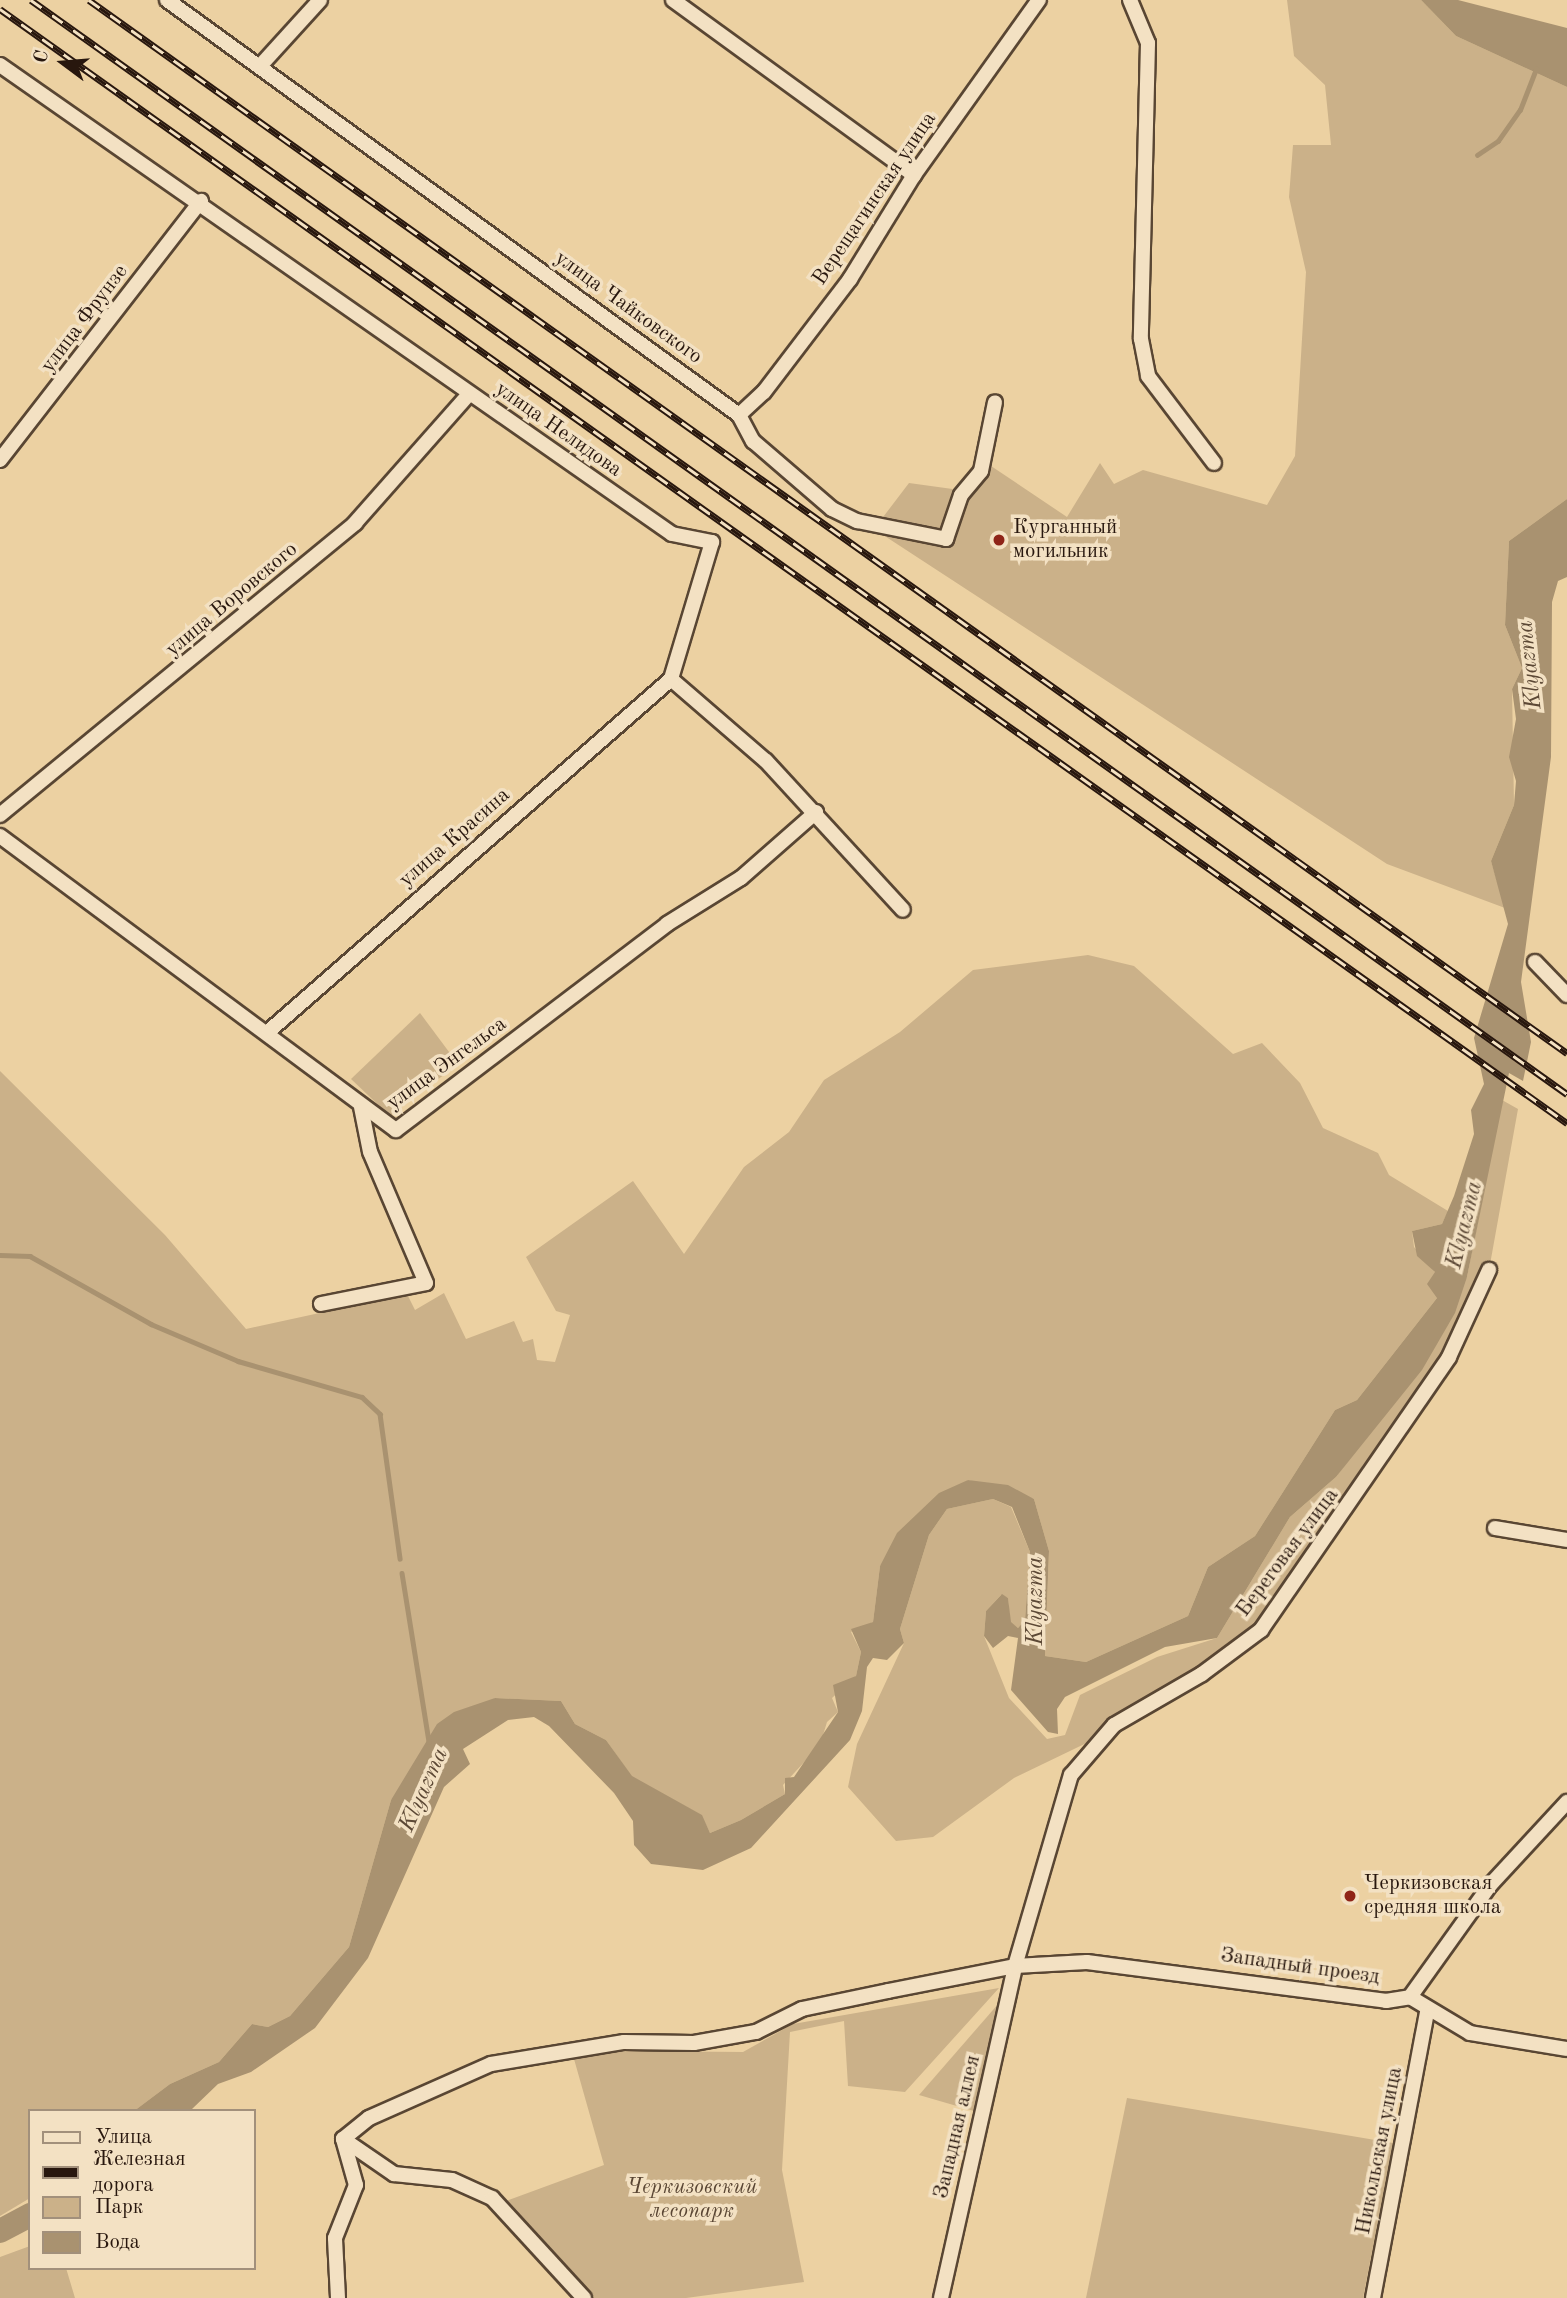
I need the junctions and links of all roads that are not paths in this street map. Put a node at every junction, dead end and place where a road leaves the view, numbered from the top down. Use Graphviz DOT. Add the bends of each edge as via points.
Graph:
graph roads {
  1 [pos="167,0"];
  2 [pos="320,0"];
  3 [pos="673,0"];
  4 [pos="1039,0"];
  5 [pos="1130,0"];
  6 [pos="0,65"];
  7 [pos="260,66"];
  8 [pos="914,175"];
  9 [pos="201,201"];
  10 [pos="469,394"];
  11 [pos="995,402"];
  12 [pos="739,415"];
  13 [pos="0,460"];
  14 [pos="1214,463"];
  15 [pos="671,679"];
  16 [pos="816,812"];
  17 [pos="0,815"];
  18 [pos="0,836"];
  19 [pos="903,910"];
  20 [pos="1535,962"];
  21 [pos="1567,995"];
  22 [pos="269,1031"];
  23 [pos="362,1107"];
  24 [pos="1489,1270"];
  25 [pos="321,1304"];
  26 [pos="1495,1528"];
  27 [pos="1567,1540"];
  28 [pos="1567,1802"];
  29 [pos="1015,1966"];
  30 [pos="1410,1997"];
  31 [pos="1427,2012"];
  32 [pos="1567,2049"];
  33 [pos="343,2139"];
  34 [pos="338,2298"];
  35 [pos="584,2298"];
  36 [pos="941,2298"];
  37 [pos="1373,2298"];
  1 -- 7 [label="street, улица Чайковского"];
  2 -- 7 [label="street"];
  3 -- 8 [label="street"];
  4 -- 8 [label="street, Верещагинская улица"];
  5 -- 14 [label="street" via="1147,43 1140,338 1148,376"];
  6 -- 9 [label="street, улица Нелидова"];
  7 -- 12 [label="street, улица Чайковского"];
  8 -- 12 [label="street, Верещагинская улица" via="850,279 764,392"];
  9 -- 10 [label="street, улица Нелидова"];
  9 -- 13 [label="street, улица Фрунзе"];
  10 -- 15 [label="street, улица Нелидова" via="671,534 712,542"];
  10 -- 17 [label="street, улица Воровского" via="355,523"];
  11 -- 12 [label="street, улица Чайковского" via="981,471 961,495 946,538 857,522 832,509 753,440"];
  15 -- 16 [label="street"];
  15 -- 22 [label="street, улица Красина"];
  16 -- 19 [label="street"];
  16 -- 23 [label="street, улица Энгельса" via="741,878 667,925 396,1130"];
  18 -- 22 [label="street, улица Энгельса"];
  20 -- 21 [label="street"];
  22 -- 23 [label="street, улица Энгельса"];
  23 -- 25 [label="street" via="370,1152 426,1283"];
  24 -- 29 [label="street, Береговая улица" via="1449,1357 1261,1630 1202,1674 1114,1725 1070,1775"];
  26 -- 27 [label="street"];
  28 -- 30 [label="street" via="1491,1884"];
  29 -- 30 [label="street, Западный проезд" via="1087,1962 1386,2001"];
  29 -- 33 [label="street, Западный проезд" via="802,2009 756,2032 694,2043 624,2042 491,2064 369,2118"];
  29 -- 36 [label="street, Западная аллея"];
  30 -- 31 [label="street"];
  31 -- 32 [label="street" via="1470,2033"];
  31 -- 37 [label="street, Никольская улица"];
  33 -- 34 [label="street" via="356,2185 335,2238"];
  33 -- 35 [label="street" via="394,2174 452,2180 492,2198"];
}
